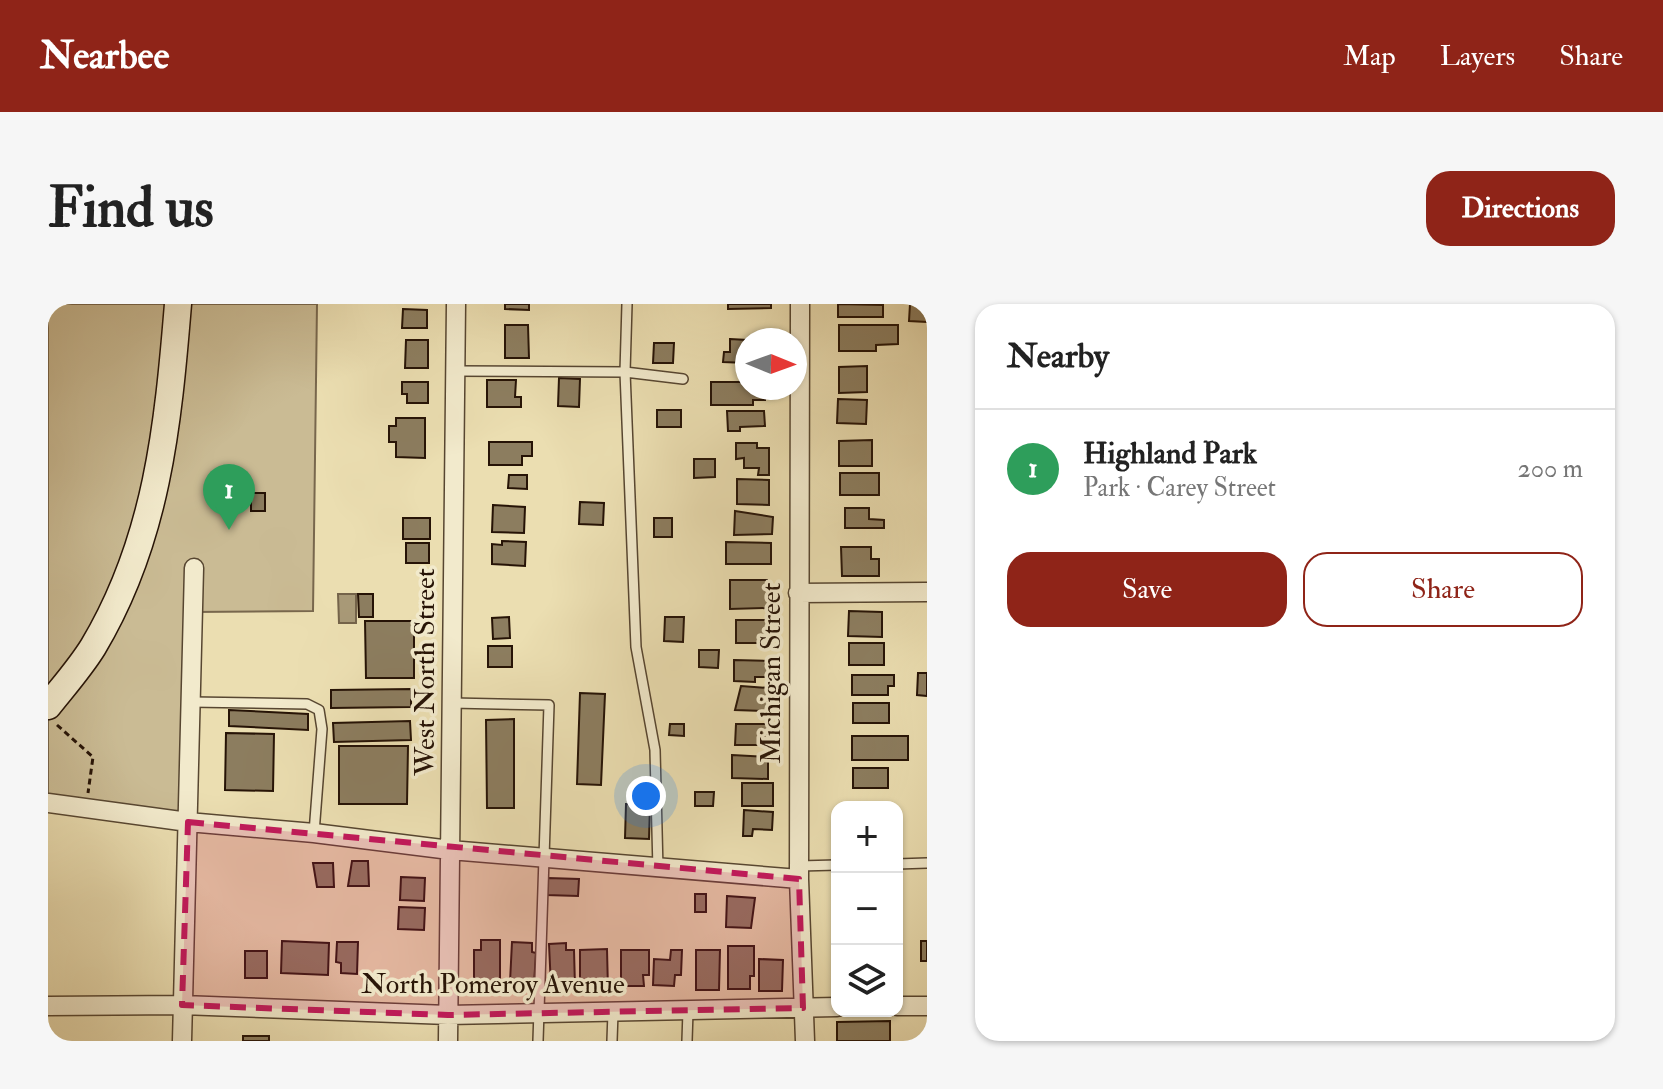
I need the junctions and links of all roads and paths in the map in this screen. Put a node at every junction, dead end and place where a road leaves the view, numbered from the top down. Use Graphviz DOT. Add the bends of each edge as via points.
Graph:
graph roads {
  1 [pos="178,304"];
  2 [pos="456,304"];
  3 [pos="627,304"];
  4 [pos="800,304"];
  5 [pos="457,371"];
  6 [pos="625,372"];
  7 [pos="683,379"];
  8 [pos="194,568"];
  9 [pos="927,592"];
  10 [pos="798,593"];
  11 [pos="191,702"];
  12 [pos="452,703"];
  13 [pos="48,706"];
  14 [pos="48,718"];
  15 [pos="54,804"];
  16 [pos="86,808"];
  17 [pos="188,822"];
  18 [pos="314,833"];
  19 [pos="450,850"];
  20 [pos="542,858"];
  21 [pos="927,863"];
  22 [pos="903,864"];
  23 [pos="831,866"];
  24 [pos="658,870"];
  25 [pos="799,872"];
  26 [pos="182,1005"];
  27 [pos="48,1006"];
  28 [pos="903,1006"];
  29 [pos="927,1006"];
  30 [pos="831,1007"];
  31 [pos="803,1008"];
  32 [pos="538,1011"];
  33 [pos="688,1011"];
  34 [pos="613,1012"];
  35 [pos="448,1015"];
  36 [pos="182,1041"];
  37 [pos="448,1041"];
  38 [pos="538,1041"];
  39 [pos="612,1041"];
  40 [pos="687,1041"];
  41 [pos="805,1041"];
  1 -- 13 [label="main road" via="158,486 134,560 92,648"];
  2 -- 5 [label="street, West North Street"];
  3 -- 6 [label="lane"];
  4 -- 10 [label="street, Michigan Street"];
  5 -- 6 [label="lane"];
  5 -- 12 [label="street, West North Street"];
  6 -- 7 [label="lane"];
  6 -- 24 [label="lane" via="636,647 655,750"];
  8 -- 11 [label="street"];
  9 -- 10 [label="street"];
  10 -- 25 [label="street, Michigan Street"];
  11 -- 17 [label="street"];
  11 -- 18 [label="lane" via="307,704 319,710"];
  12 -- 19 [label="street, West North Street"];
  12 -- 20 [label="lane" via="549,705"];
  14 -- 16 [label="path" via="93,757"];
  15 -- 16 [label="street"];
  16 -- 17 [label="street"];
  17 -- 18 [label="street"];
  17 -- 26 [label="street"];
  18 -- 19 [label="street"];
  19 -- 20 [label="street"];
  19 -- 35 [label="street, West North Street"];
  20 -- 24 [label="street"];
  20 -- 32 [label="lane"];
  21 -- 22 [label="lane"];
  23 -- 25 [label="lane"];
  24 -- 25 [label="street"];
  25 -- 31 [label="street, Michigan Street"];
  26 -- 27 [label="street, North Pomeroy Avenue"];
  26 -- 35 [label="street, North Pomeroy Avenue"];
  26 -- 36 [label="street"];
  28 -- 29 [label="street"];
  30 -- 31 [label="street, North Pomeroy Avenue"];
  31 -- 33 [label="street, North Pomeroy Avenue"];
  31 -- 41 [label="street, Michigan Street"];
  32 -- 34 [label="street, North Pomeroy Avenue"];
  32 -- 35 [label="street, North Pomeroy Avenue"];
  32 -- 38 [label="lane"];
  33 -- 34 [label="street, North Pomeroy Avenue"];
  33 -- 40 [label="lane"];
  34 -- 39 [label="lane"];
  35 -- 37 [label="street, West North Street"];
}
